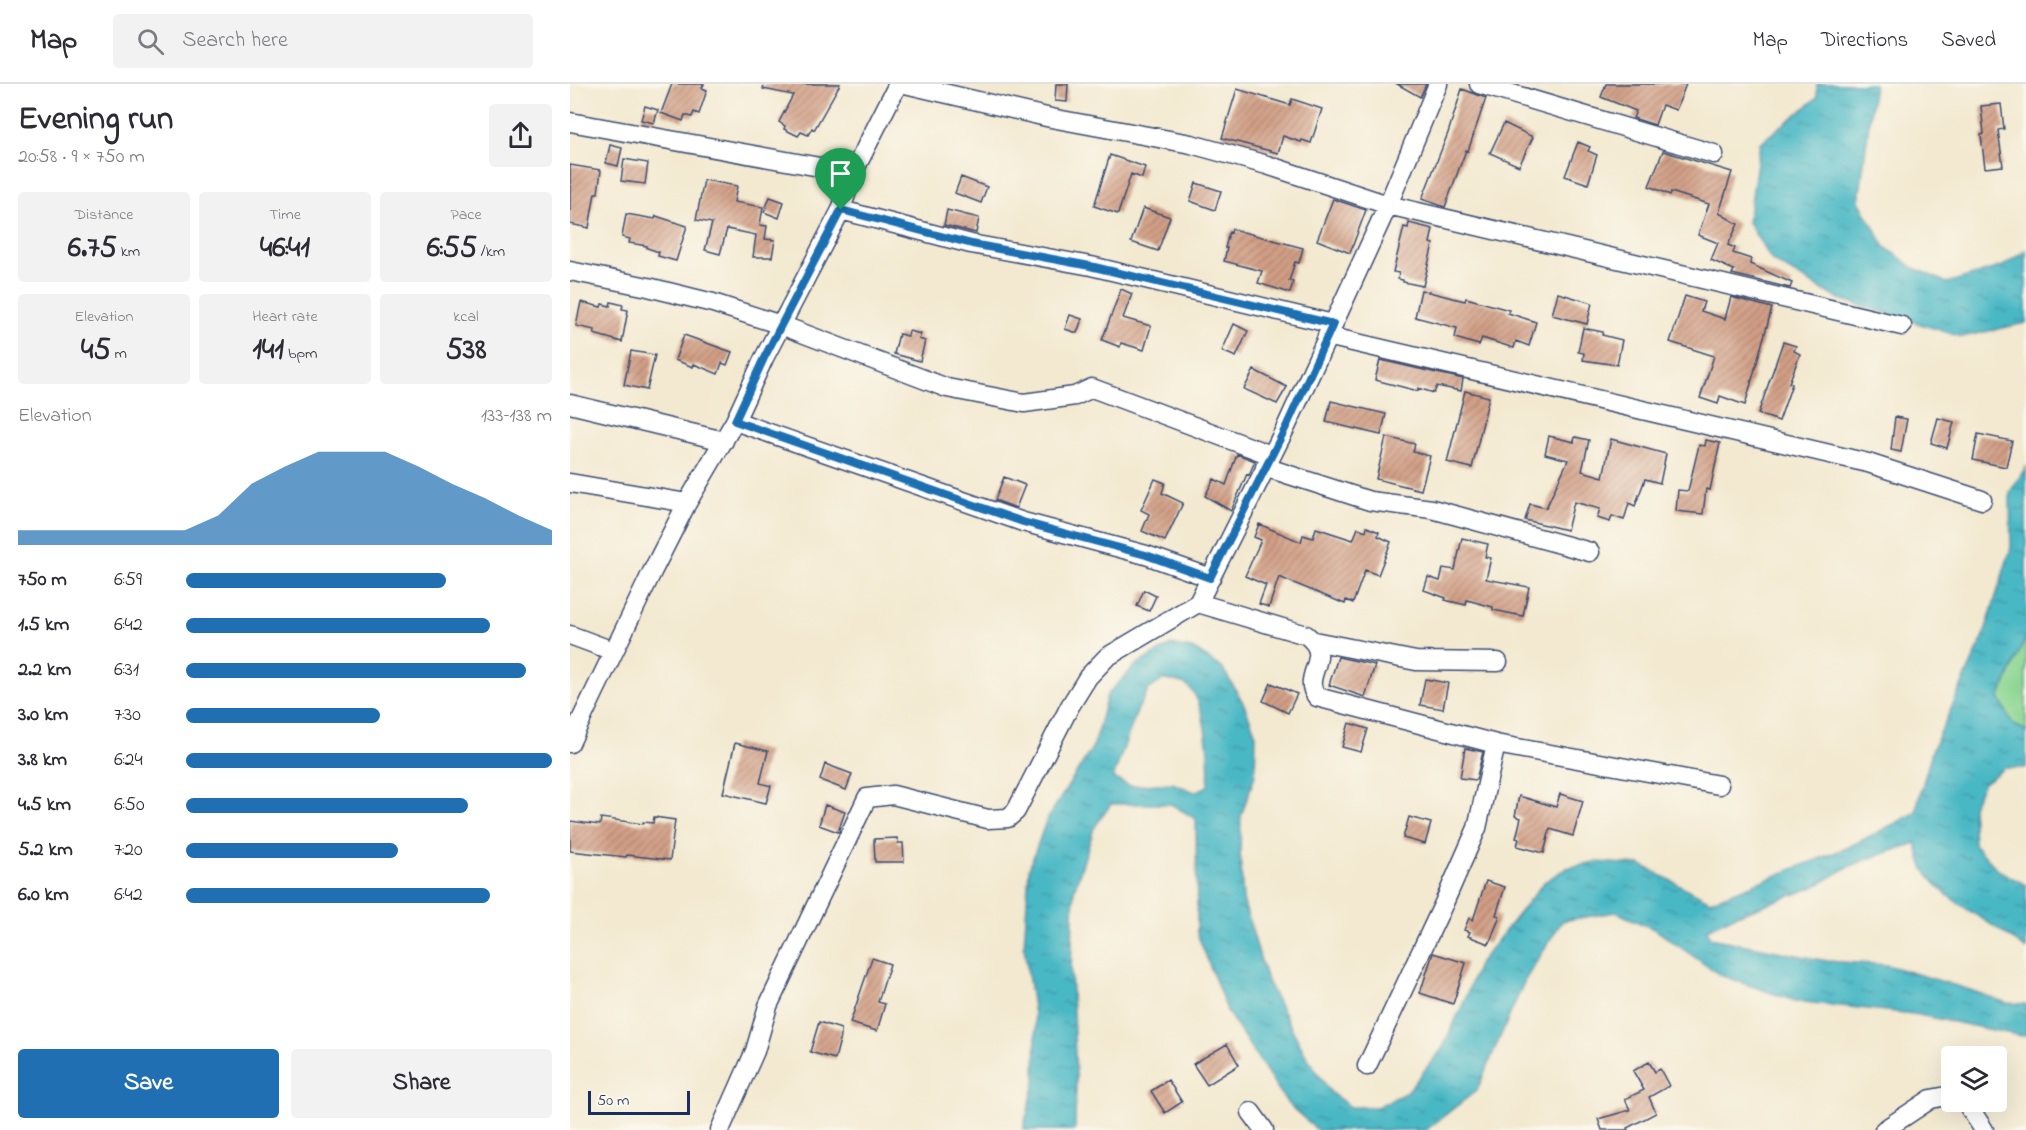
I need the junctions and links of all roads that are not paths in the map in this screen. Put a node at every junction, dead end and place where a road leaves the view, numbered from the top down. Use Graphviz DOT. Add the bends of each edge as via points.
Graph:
graph roads {
  1 [pos="898,84"];
  2 [pos="905,84"];
  3 [pos="1438,84"];
  4 [pos="1479,84"];
  5 [pos="570,122"];
  6 [pos="1714,154"];
  7 [pos="853,173"];
  8 [pos="1388,205"];
  9 [pos="841,210"];
  10 [pos="570,271"];
  11 [pos="781,325"];
  12 [pos="1902,326"];
  13 [pos="1330,330"];
  14 [pos="570,404"];
  15 [pos="735,421"];
  16 [pos="724,441"];
  17 [pos="1268,461"];
  18 [pos="570,483"];
  19 [pos="1982,500"];
  20 [pos="687,503"];
  21 [pos="1590,552"];
  22 [pos="1210,578"];
  23 [pos="1198,603"];
  24 [pos="570,635"];
  25 [pos="1314,641"];
  26 [pos="613,651"];
  27 [pos="1498,662"];
  28 [pos="570,742"];
  29 [pos="1496,744"];
  30 [pos="1719,785"];
  31 [pos="1367,1066"];
  32 [pos="1941,1097"];
  33 [pos="1251,1112"];
  34 [pos="1972,1112"];
  35 [pos="720,1130"];
  36 [pos="1264,1130"];
  37 [pos="1884,1130"];
  38 [pos="1984,1130"];
  1 -- 7 [label="street"];
  2 -- 8 [label="street" via="1051,118 1191,144"];
  3 -- 8 [label="street"];
  4 -- 6 [label="street"];
  5 -- 7 [label="street"];
  7 -- 9 [label="street"];
  8 -- 12 [label="street"];
  8 -- 13 [label="street"];
  9 -- 11 [label="street"];
  9 -- 13 [label="street" via="972,244 1090,266"];
  10 -- 11 [label="street" via="713,303"];
  11 -- 15 [label="street"];
  11 -- 17 [label="street" via="947,388 1024,403 1075,396 1092,388"];
  13 -- 17 [label="street"];
  13 -- 19 [label="street" via="1868,463"];
  14 -- 16 [label="street"];
  15 -- 16 [label="street"];
  15 -- 22 [label="street" via="1023,522 1146,555"];
  16 -- 20 [label="street"];
  17 -- 21 [label="street" via="1370,501 1441,511"];
  17 -- 22 [label="street"];
  18 -- 20 [label="street"];
  20 -- 26 [label="street"];
  22 -- 23 [label="street"];
  23 -- 25 [label="street" via="1306,635"];
  23 -- 35 [label="street" via="1107,657 1088,677 1016,811 1008,818 988,819 893,795 867,798 768,1006 755,1051"];
  24 -- 26 [label="street"];
  25 -- 27 [label="street" via="1416,661"];
  25 -- 29 [label="street" via="1319,650 1311,690 1317,698"];
  26 -- 28 [label="street"];
  29 -- 30 [label="street"];
  29 -- 31 [label="street" via="1477,828"];
  32 -- 37 [label="street" via="1930,1099"];
  33 -- 36 [label="street"];
  34 -- 38 [label="street"];
}
